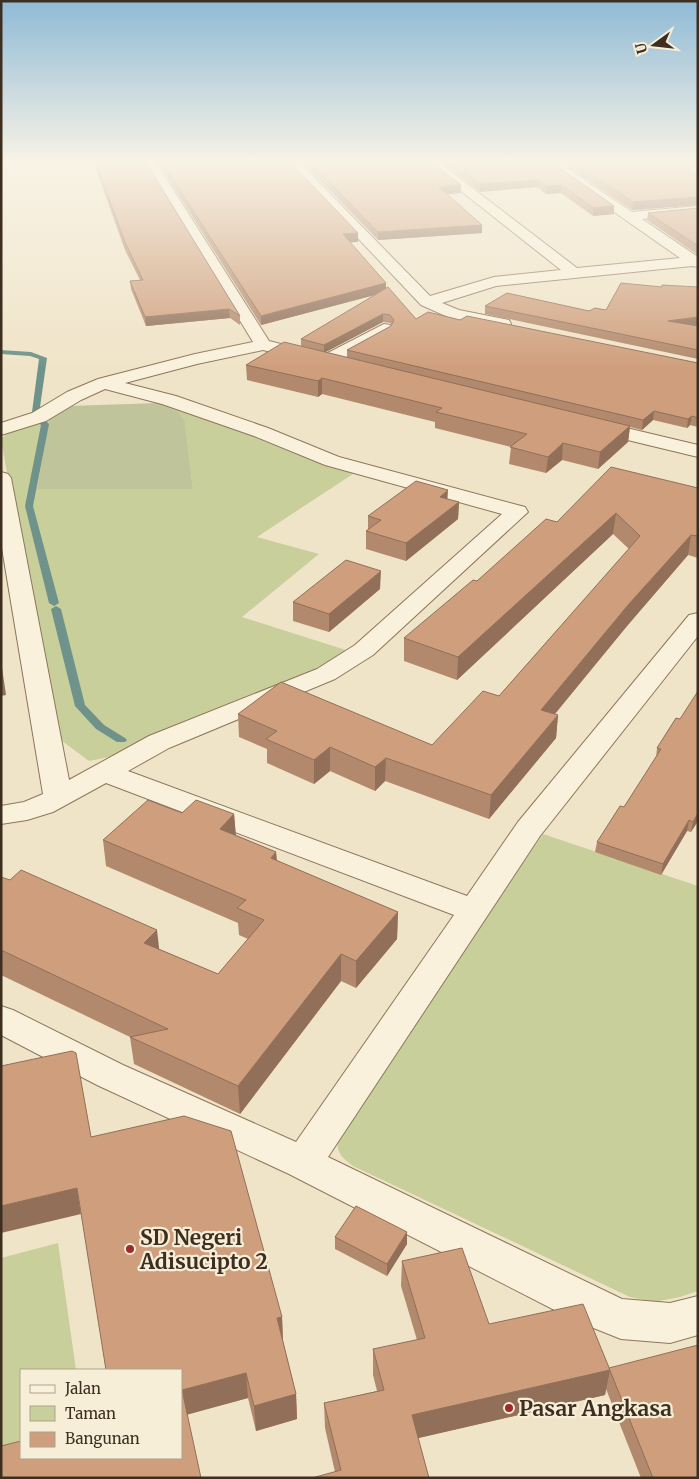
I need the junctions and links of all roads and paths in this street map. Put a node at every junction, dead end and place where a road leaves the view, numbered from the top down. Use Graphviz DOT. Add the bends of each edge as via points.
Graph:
graph roads {
  1 [pos="192,230"];
  2 [pos="358,230"];
  3 [pos="518,230"];
  4 [pos="649,230"];
  5 [pos="696,262"];
  6 [pos="574,273"];
  7 [pos="427,302"];
  8 [pos="522,328"];
  9 [pos="384,329"];
  10 [pos="263,345"];
  11 [pos="326,361"];
  12 [pos="354,368"];
  13 [pos="104,383"];
  14 [pos="574,421"];
  15 [pos="1,429"];
  16 [pos="698,451"];
  17 [pos="1,478"];
  18 [pos="698,620"];
  19 [pos="104,772"];
  20 [pos="58,798"];
  21 [pos="1,815"];
  22 [pos="473,910"];
  23 [pos="1,1019"];
  24 [pos="303,1163"];
  25 [pos="698,1315"];
  1 -- 10 [label="street"];
  2 -- 7 [label="street"];
  3 -- 6 [label="street"];
  4 -- 5 [label="street"];
  5 -- 6 [label="street"];
  6 -- 7 [label="street" via="494,282"];
  7 -- 8 [label="street" via="454,314"];
  9 -- 11 [label="street"];
  10 -- 11 [label="street"];
  10 -- 13 [label="street"];
  11 -- 12 [label="street"];
  13 -- 15 [label="street" via="39,417"];
  13 -- 19 [label="street" via="188,407 332,461 517,512 347,662 326,674 160,742"];
  14 -- 16 [label="street"];
  17 -- 20 [label="street"];
  18 -- 22 [label="street" via="529,829"];
  19 -- 20 [label="street"];
  19 -- 22 [label="street"];
  20 -- 21 [label="street" via="28,811"];
  22 -- 24 [label="street"];
  23 -- 24 [label="street" via="110,1075"];
  24 -- 25 [label="street" via="599,1310 621,1318 670,1323"];
}
